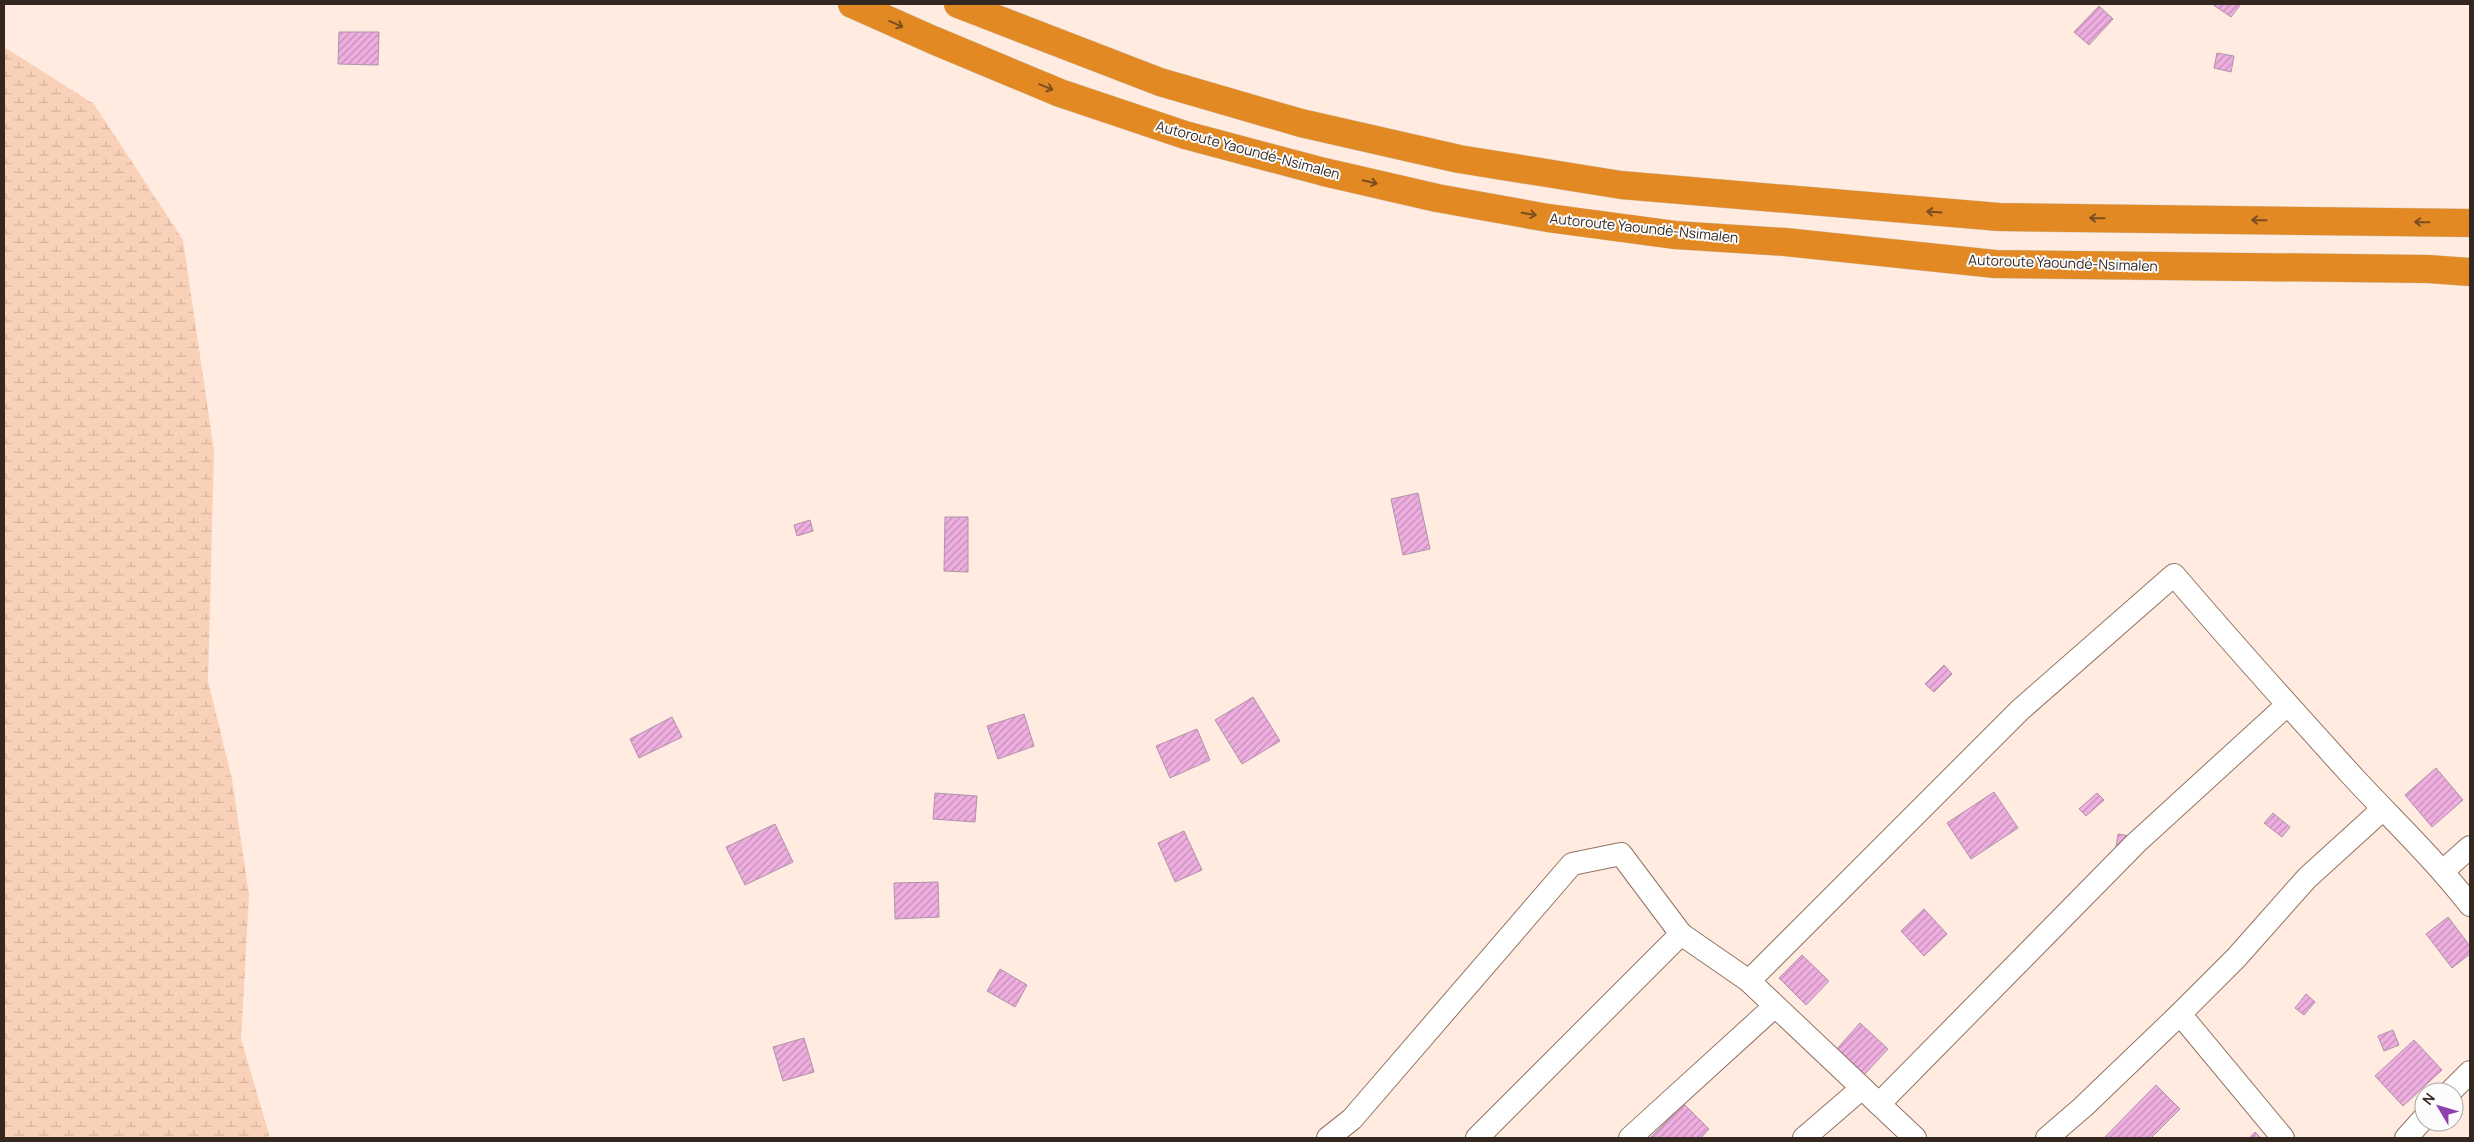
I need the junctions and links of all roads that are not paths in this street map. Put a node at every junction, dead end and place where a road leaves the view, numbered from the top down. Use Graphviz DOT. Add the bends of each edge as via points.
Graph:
graph roads {
  1 [pos="852,4"];
  2 [pos="958,4"];
  3 [pos="2470,223"];
  4 [pos="2428,269"];
  5 [pos="2470,272"];
  6 [pos="2470,276"];
  7 [pos="2287,705"];
  8 [pos="2383,810"];
  9 [pos="2470,847"];
  10 [pos="2443,871"];
  11 [pos="2470,905"];
  12 [pos="1680,934"];
  13 [pos="1749,981"];
  14 [pos="1775,1006"];
  15 [pos="2180,1014"];
  16 [pos="2470,1072"];
  17 [pos="2460,1082"];
  18 [pos="1862,1088"];
  19 [pos="1879,1104"];
  20 [pos="1328,1138"];
  21 [pos="1477,1138"];
  22 [pos="1630,1138"];
  23 [pos="1804,1138"];
  24 [pos="1915,1138"];
  25 [pos="2047,1138"];
  26 [pos="2283,1138"];
  1 -- 4 [label="highway, Autoroute Yaoundé-Nsimalen, one-way" via="1060,93 1185,135 1437,198 1548,218 1676,235 1785,242 1995,264"];
  3 -- 2 [label="highway, one-way" via="1999,217 1621,185 1459,159 1301,123 1160,82"];
  4 -- 5 [label="highway, Autoroute Yaoundé-Nsimalen"];
  4 -- 6 [label="highway"];
  7 -- 8 [label="street"];
  7 -- 13 [label="street" via="2174,575 2020,710"];
  7 -- 19 [label="street" via="2136,842"];
  8 -- 10 [label="street"];
  8 -- 15 [label="street" via="2307,878 2236,958"];
  9 -- 10 [label="street"];
  10 -- 11 [label="street"];
  12 -- 13 [label="street"];
  12 -- 20 [label="street" via="1620,854 1572,864 1352,1118"];
  12 -- 21 [label="street"];
  13 -- 14 [label="street"];
  14 -- 18 [label="street"];
  14 -- 22 [label="street"];
  15 -- 25 [label="street" via="2084,1107"];
  15 -- 26 [label="street"];
  16 -- 17 [label="street"];
  18 -- 19 [label="street"];
  18 -- 23 [label="street"];
  19 -- 24 [label="street"];
}
